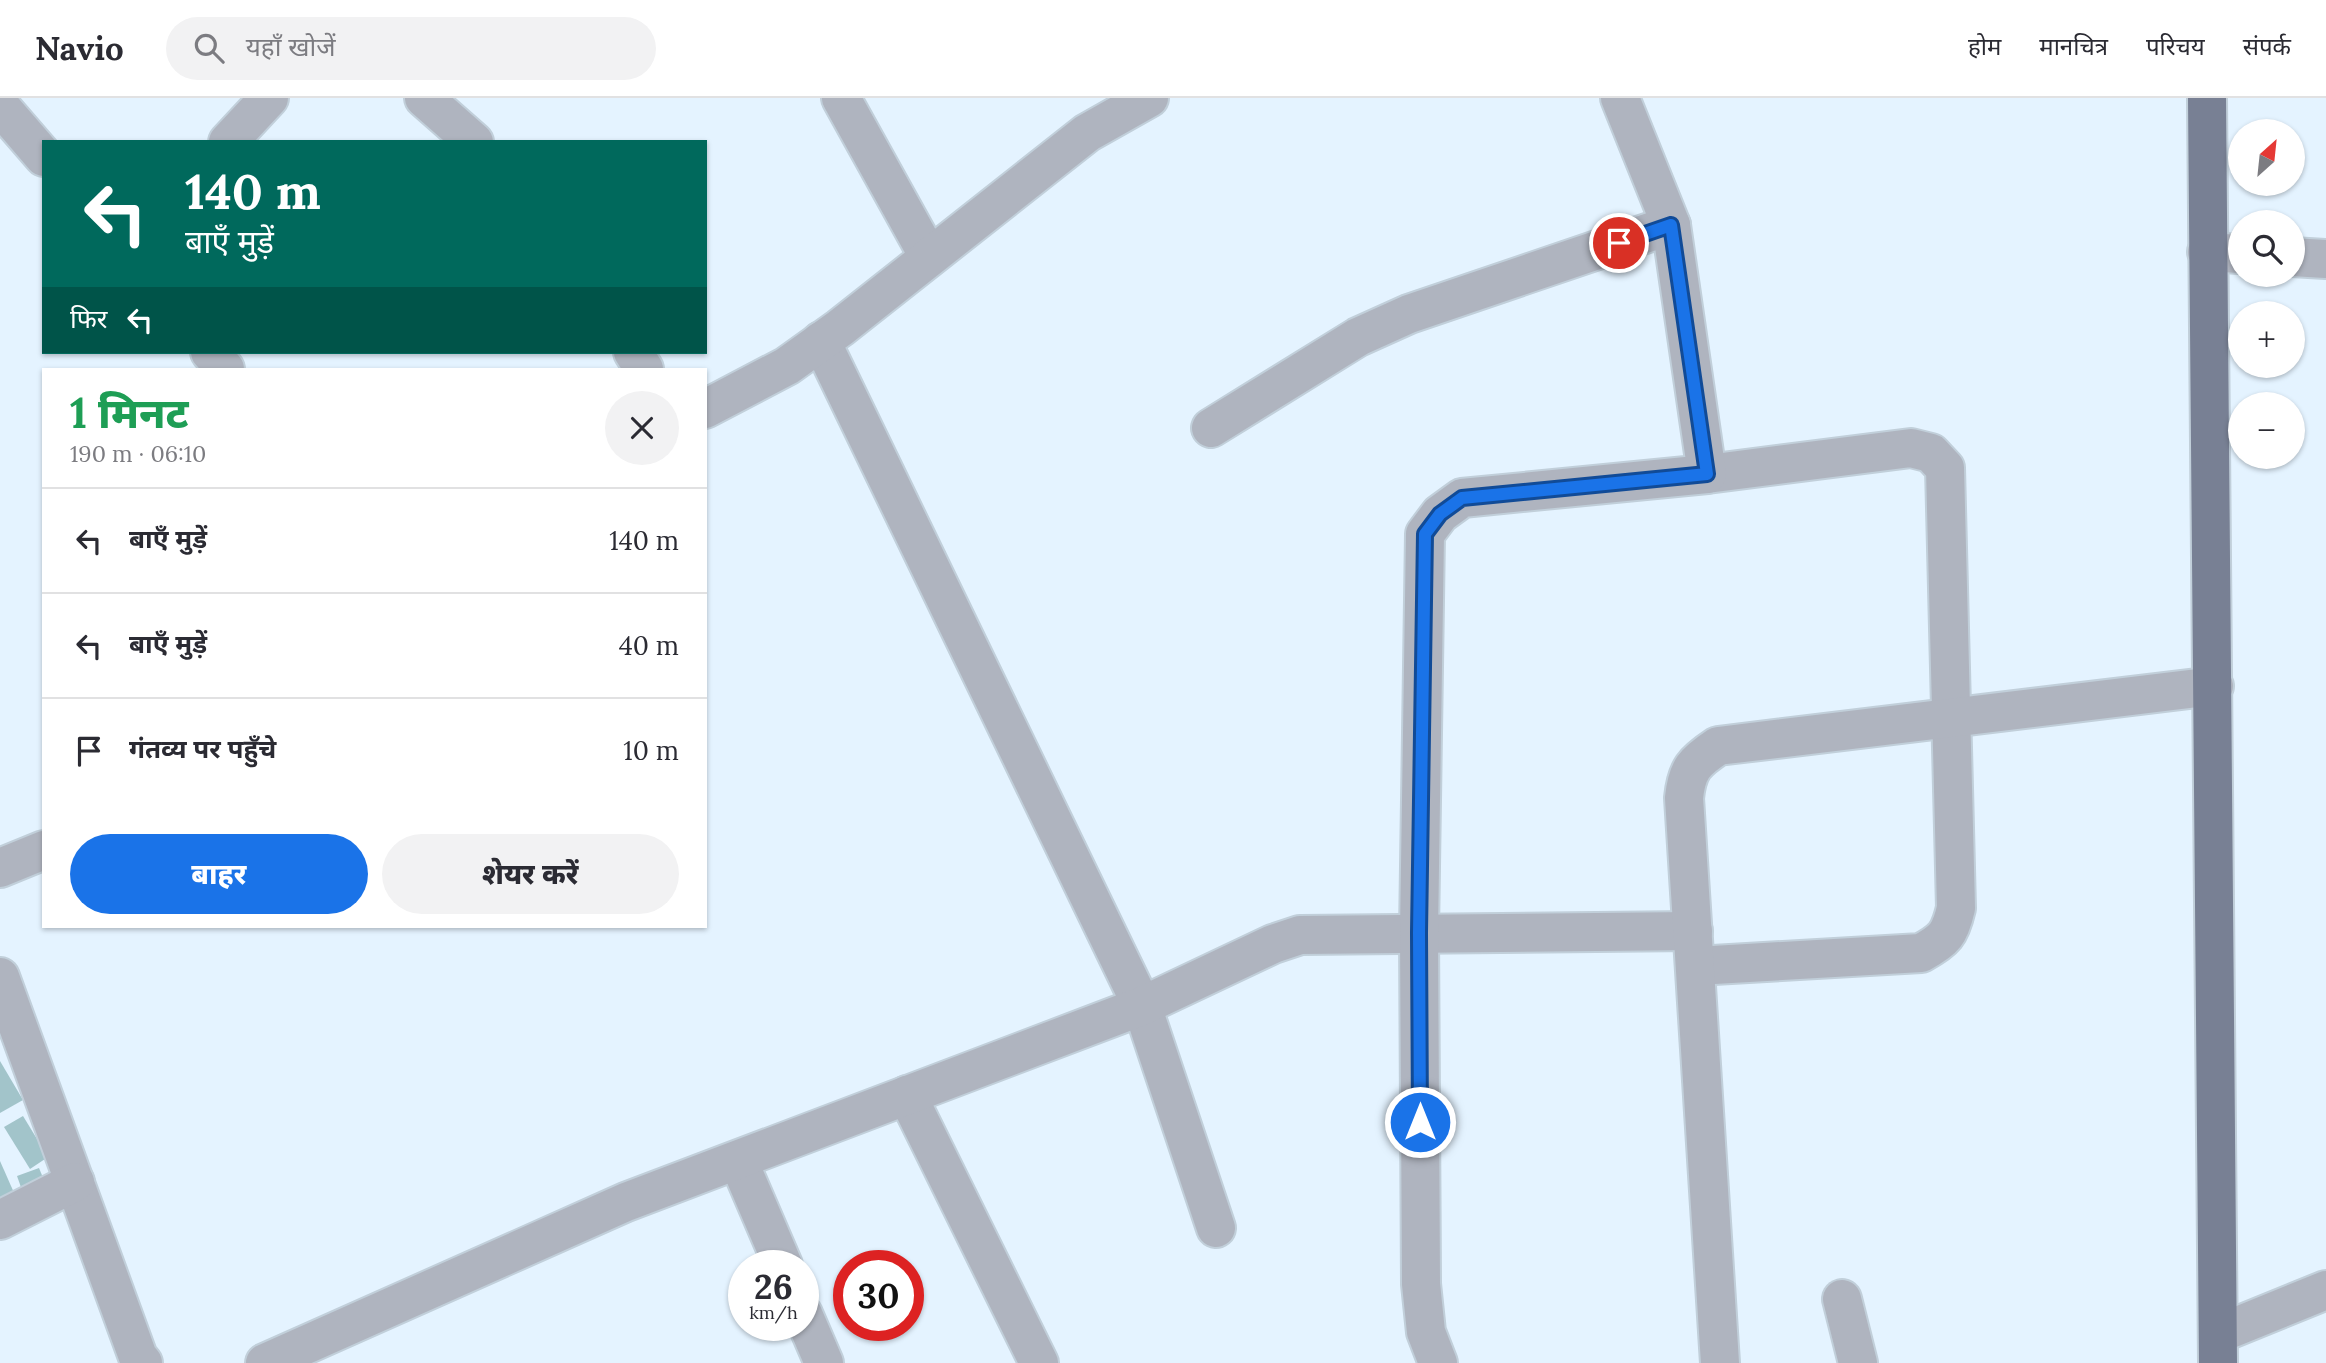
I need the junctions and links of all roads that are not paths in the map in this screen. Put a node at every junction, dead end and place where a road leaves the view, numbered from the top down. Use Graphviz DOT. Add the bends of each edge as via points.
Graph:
graph roads {
  1 [pos="269,98"];
  2 [pos="424,98"];
  3 [pos="841,98"];
  4 [pos="1149,98"];
  5 [pos="1620,98"];
  6 [pos="2207,98"];
  7 [pos="2,111"];
  8 [pos="230,140"];
  9 [pos="472,140"];
  10 [pos="42,155"];
  11 [pos="1671,225"];
  12 [pos="2224,253"];
  13 [pos="929,257"];
  14 [pos="2305,258"];
  15 [pos="2326,259"];
  16 [pos="821,341"];
  17 [pos="212,354"];
  18 [pos="224,368"];
  19 [pos="707,407"];
  20 [pos="1211,428"];
  21 [pos="1707,474"];
  22 [pos="2214,686"];
  23 [pos="1952,719"];
  24 [pos="42,851"];
  25 [pos="0,868"];
  26 [pos="1419,933"];
  27 [pos="1695,949"];
  28 [pos="0,977"];
  29 [pos="1142,1006"];
  30 [pos="907,1095"];
  31 [pos="738,1160"];
  32 [pos="75,1182"];
  33 [pos="0,1220"];
  34 [pos="1216,1228"];
  35 [pos="777,1250"];
  36 [pos="2326,1290"];
  37 [pos="1842,1299"];
  38 [pos="815,1341"];
  39 [pos="2218,1348"];
  40 [pos="143,1363"];
  41 [pos="265,1363"];
  42 [pos="824,1363"];
  43 [pos="1039,1363"];
  44 [pos="1438,1363"];
  45 [pos="1720,1363"];
  46 [pos="1858,1363"];
  1 -- 8 [label="street"];
  2 -- 9 [label="street"];
  3 -- 13 [label="street"];
  4 -- 13 [label="street" via="1087,133"];
  5 -- 11 [label="street"];
  6 -- 12 [label="main road"];
  7 -- 10 [label="street"];
  11 -- 20 [label="street" via="1409,314 1358,337"];
  11 -- 21 [label="street"];
  12 -- 22 [label="main road"];
  13 -- 16 [label="street"];
  14 -- 15 [label="street"];
  16 -- 19 [label="street" via="787,366"];
  16 -- 29 [label="street"];
  17 -- 18 [label="street"];
  21 -- 23 [label="street" via="1912,448 1931,453 1945,468"];
  21 -- 26 [label="street" via="1462,498 1440,514 1425,534"];
  22 -- 23 [label="street"];
  22 -- 39 [label="main road"];
  23 -- 27 [label="street" via="1718,746 1698,760 1686,777 1684,798"];
  23 -- 27 [label="street" via="1956,908 1942,941 1922,953"];
  24 -- 25 [label="street"];
  26 -- 27 [label="street"];
  26 -- 29 [label="street" via="1300,935"];
  26 -- 44 [label="street" via="1421,1284 1426,1332"];
  27 -- 45 [label="street"];
  28 -- 32 [label="street"];
  29 -- 30 [label="street"];
  29 -- 34 [label="street"];
  30 -- 31 [label="street"];
  30 -- 43 [label="street"];
  31 -- 35 [label="street"];
  31 -- 41 [label="street" via="546,1236"];
  32 -- 33 [label="street"];
  32 -- 40 [label="street"];
  36 -- 39 [label="street"];
  37 -- 46 [label="street"];
  38 -- 42 [label="street"];
}
